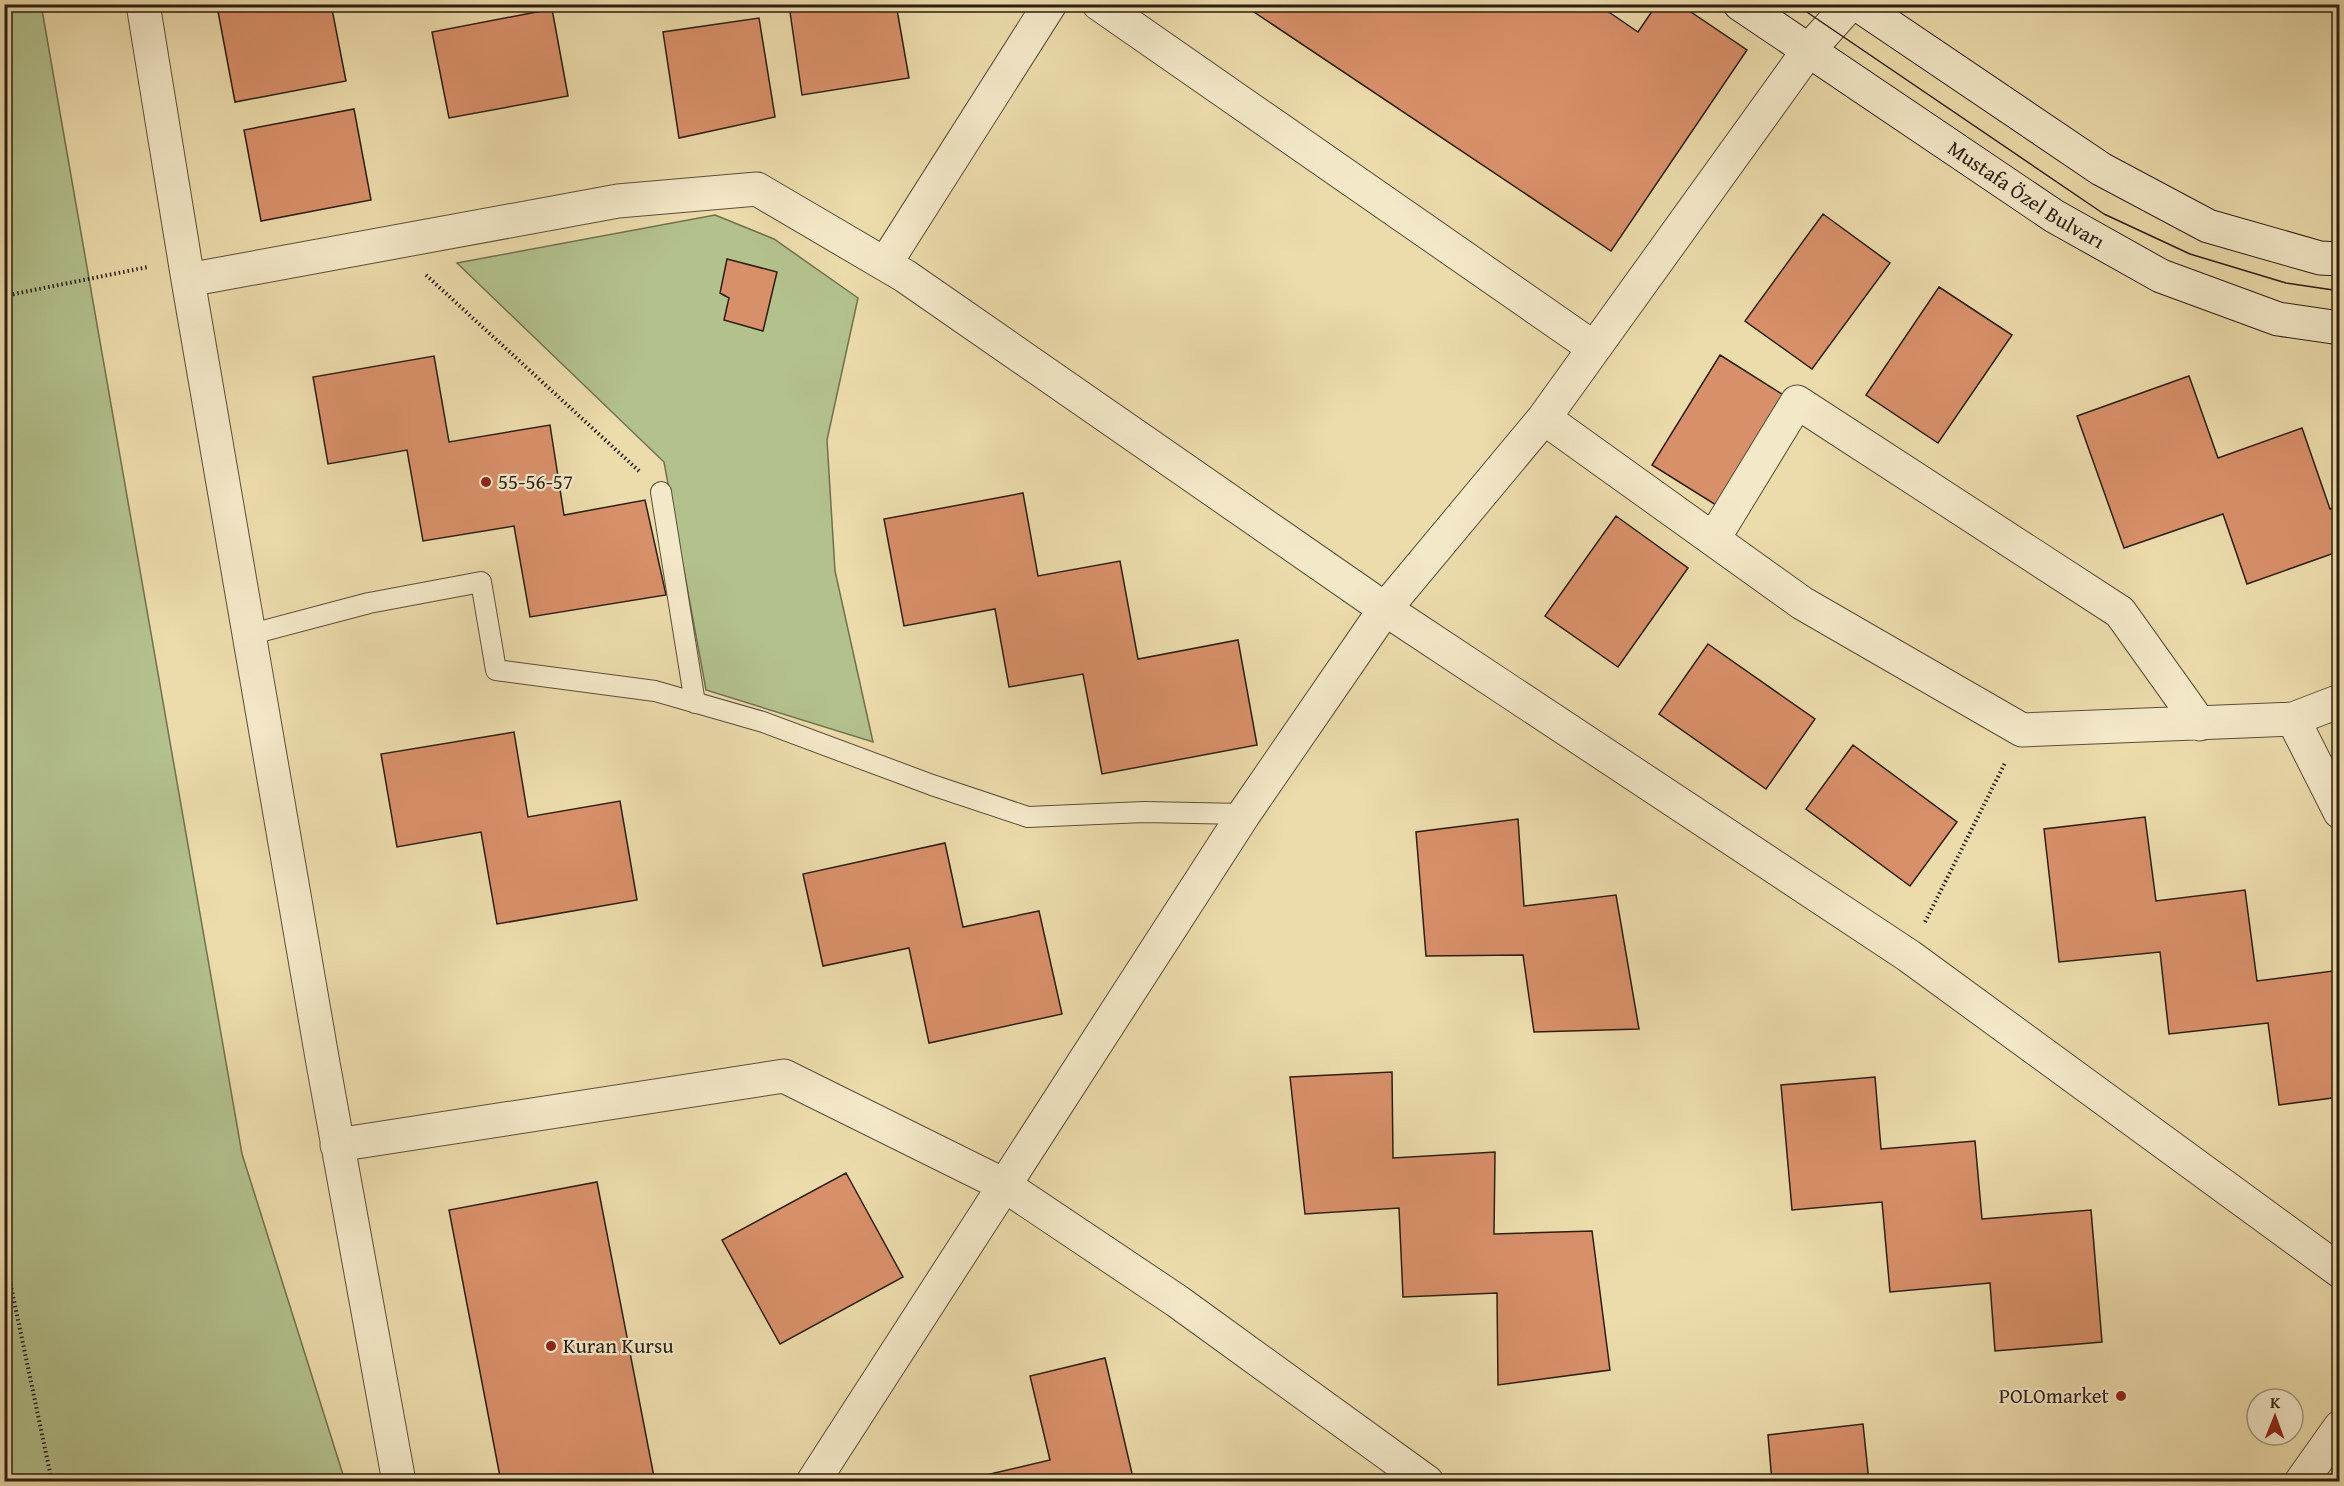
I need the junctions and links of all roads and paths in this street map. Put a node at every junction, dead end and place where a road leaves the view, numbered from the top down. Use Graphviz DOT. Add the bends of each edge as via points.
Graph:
graph roads {
  1 [pos="143,4"];
  2 [pos="1050,4"];
  3 [pos="1099,4"];
  4 [pos="1740,4"];
  5 [pos="1850,4"];
  6 [pos="1857,4"];
  7 [pos="1808,51"];
  8 [pos="390,241"];
  9 [pos="2340,259"];
  10 [pos="885,264"];
  11 [pos="187,270"];
  12 [pos="4,296"];
  13 [pos="2340,328"];
  14 [pos="1594,348"];
  15 [pos="1544,418"];
  16 [pos="662,492"];
  17 [pos="1714,538"];
  18 [pos="1385,609"];
  19 [pos="248,636"];
  20 [pos="2340,701"];
  21 [pos="695,702"];
  22 [pos="2294,719"];
  23 [pos="2200,724"];
  24 [pos="2022,730"];
  25 [pos="2340,812"];
  26 [pos="1244,814"];
  27 [pos="1909,956"];
  28 [pos="336,1145"];
  29 [pos="1004,1185"];
  30 [pos="4,1253"];
  31 [pos="2340,1271"];
  32 [pos="2340,1427"];
  33 [pos="52,1482"];
  34 [pos="399,1482"];
  35 [pos="813,1482"];
  36 [pos="1427,1482"];
  37 [pos="2301,1482"];
  1 -- 11 [label="street"];
  2 -- 10 [label="street"];
  3 -- 14 [label="street"];
  4 -- 7 [label="street, Mustafa Özel Bulvarı"];
  5 -- 7 [label="street"];
  6 -- 9 [label="street" via="2101,169 2208,226 2320,258"];
  7 -- 13 [label="street, Mustafa Özel Bulvarı" via="2054,216 2161,276 2278,319"];
  7 -- 14 [label="street"];
  8 -- 10 [label="street" via="618,201 757,189"];
  8 -- 11 [label="street"];
  8 -- 16 [label="path"];
  10 -- 18 [label="street"];
  11 -- 12 [label="path"];
  11 -- 19 [label="street"];
  14 -- 15 [label="street"];
  15 -- 17 [label="street"];
  15 -- 18 [label="street"];
  16 -- 21 [label="lane"];
  17 -- 23 [label="street" via="1797,402 2120,612"];
  17 -- 24 [label="street" via="1802,603"];
  18 -- 26 [label="street"];
  18 -- 27 [label="street"];
  19 -- 21 [label="lane" via="369,603 481,582 496,670 655,691"];
  19 -- 28 [label="street"];
  20 -- 22 [label="street"];
  21 -- 26 [label="lane" via="763,722 1028,817 1144,812"];
  22 -- 23 [label="street"];
  22 -- 25 [label="street"];
  23 -- 24 [label="street"];
  24 -- 27 [label="path"];
  26 -- 29 [label="street"];
  27 -- 31 [label="street"];
  28 -- 29 [label="street" via="784,1076"];
  28 -- 34 [label="street"];
  29 -- 35 [label="street"];
  29 -- 36 [label="street" via="1177,1301"];
  30 -- 33 [label="path"];
  32 -- 37 [label="street"];
}
